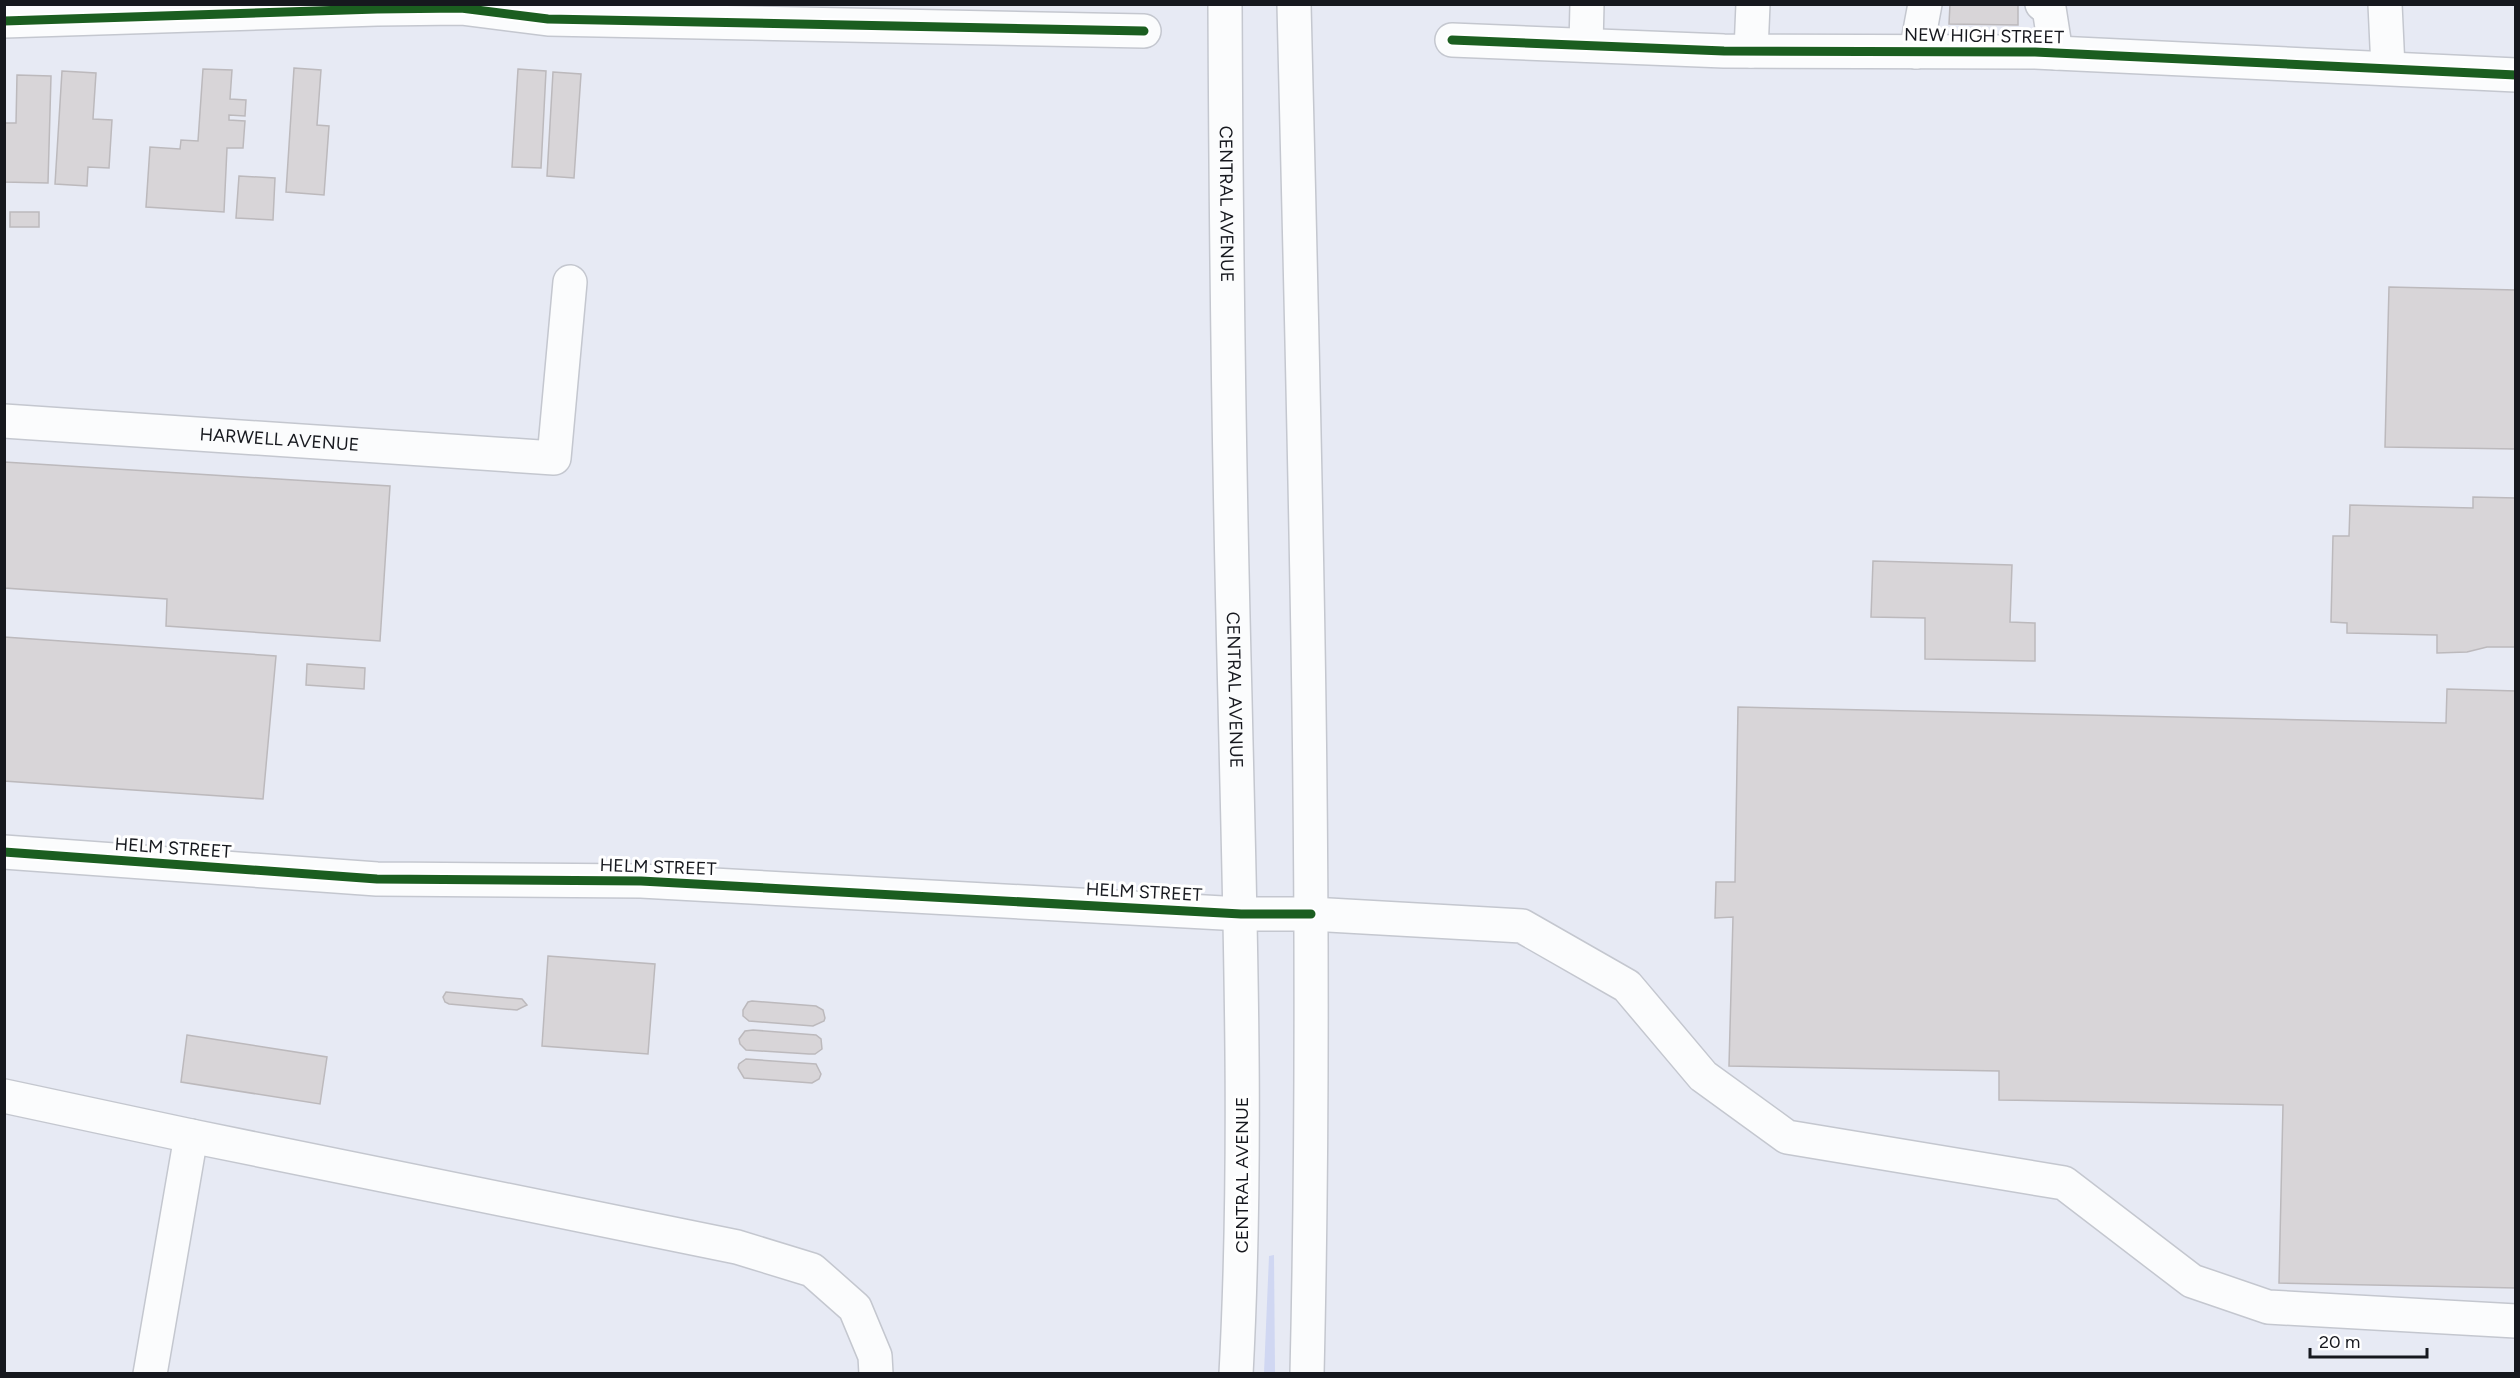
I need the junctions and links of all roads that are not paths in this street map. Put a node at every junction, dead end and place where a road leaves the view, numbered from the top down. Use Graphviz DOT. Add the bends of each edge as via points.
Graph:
graph roads {
  1 [pos="1225,4"];
  2 [pos="1293,4"];
  3 [pos="1587,4"];
  4 [pos="1753,4"];
  5 [pos="1925,4"];
  6 [pos="2042,4"];
  7 [pos="2385,4"];
  8 [pos="849,15"];
  9 [pos="4,21"];
  10 [pos="1144,31"];
  11 [pos="1452,40"];
  12 [pos="1586,45"];
  13 [pos="1751,51"];
  14 [pos="1916,52"];
  15 [pos="2056,53"];
  16 [pos="2388,68"];
  17 [pos="2516,75"];
  18 [pos="570,282"];
  19 [pos="4,421"];
  20 [pos="4,852"];
  21 [pos="1241,914"];
  22 [pos="1311,914"];
  23 [pos="4,1096"];
  24 [pos="190,1136"];
  25 [pos="2516,1321"];
  26 [pos="150,1374"];
  27 [pos="876,1374"];
  28 [pos="1236,1374"];
  29 [pos="1307,1374"];
  1 -- 21 [label="street, CENTRAL AVENUE" via="1226,287"];
  2 -- 22 [label="street"];
  3 -- 12 [label="street"];
  4 -- 13 [label="street"];
  5 -- 14 [label="street"];
  6 -- 15 [label="street" via="2049,8"];
  7 -- 16 [label="street"];
  8 -- 9 [label="street" via="548,19 461,8"];
  8 -- 10 [label="street"];
  11 -- 12 [label="street, NEW HIGH STREET"];
  12 -- 13 [label="street, NEW HIGH STREET"];
  13 -- 14 [label="street, NEW HIGH STREET"];
  14 -- 15 [label="street, NEW HIGH STREET"];
  15 -- 16 [label="street, NEW HIGH STREET"];
  16 -- 17 [label="street, NEW HIGH STREET"];
  18 -- 19 [label="street, HARWELL AVENUE" via="554,458"];
  20 -- 21 [label="street, HELM STREET" via="376,879 641,881"];
  21 -- 22 [label="street, HELM STREET"];
  21 -- 28 [label="street, CENTRAL AVENUE" via="1241,1271"];
  22 -- 25 [label="street, HELM STREET" via="1522,926 1627,986 1703,1076 1787,1137 2064,1184 2192,1281 2268,1307"];
  22 -- 29 [label="street"];
  23 -- 24 [label="street"];
  24 -- 26 [label="street"];
  24 -- 27 [label="street" via="737,1246 812,1270 855,1308 875,1356"];
}
